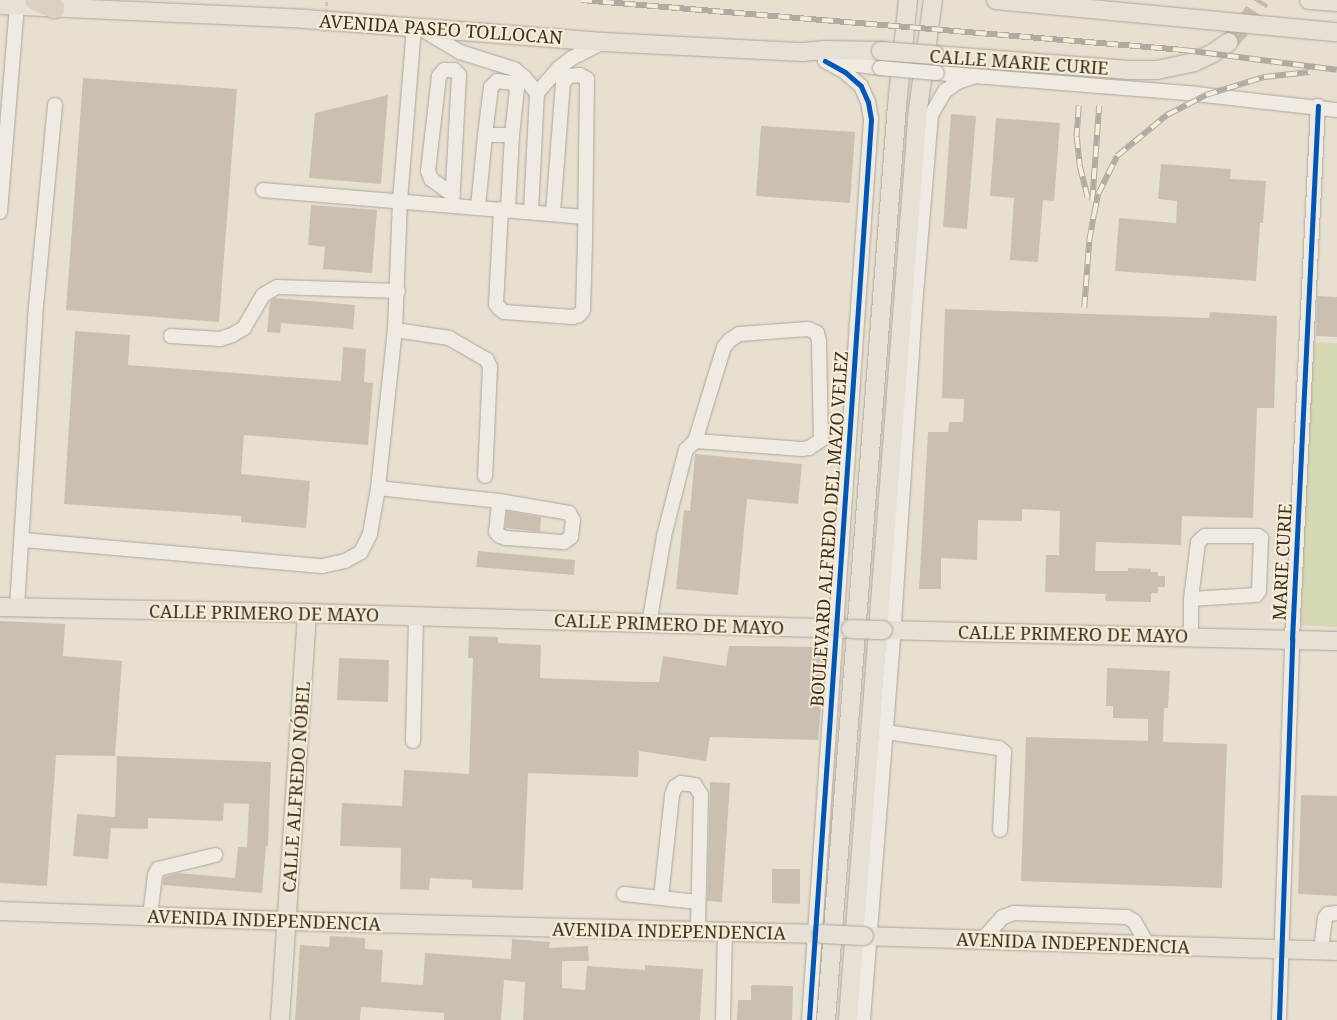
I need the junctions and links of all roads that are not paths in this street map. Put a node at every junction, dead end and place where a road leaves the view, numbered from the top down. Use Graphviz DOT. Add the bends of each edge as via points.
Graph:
graph roads {
  1 [pos="908,0"];
  2 [pos="933,0"];
  3 [pos="996,0"];
  4 [pos="1309,0"];
  5 [pos="1337,2"];
  6 [pos="17,3"];
  7 [pos="54,8"];
  8 [pos="417,28"];
  9 [pos="1337,32"];
  10 [pos="603,42"];
  11 [pos="1229,42"];
  12 [pos="803,52"];
  13 [pos="880,60"];
  14 [pos="825,61"];
  15 [pos="975,76"];
  16 [pos="5,87"];
  17 [pos="537,93"];
  18 [pos="55,105"];
  19 [pos="1318,106"];
  20 [pos="1337,110"];
  21 [pos="485,135"];
  22 [pos="512,135"];
  23 [pos="3,140"];
  24 [pos="2,156"];
  25 [pos="263,190"];
  26 [pos="452,200"];
  27 [pos="400,201"];
  28 [pos="478,207"];
  29 [pos="505,209"];
  30 [pos="531,211"];
  31 [pos="0,212"];
  32 [pos="553,213"];
  33 [pos="584,217"];
  34 [pos="398,291"];
  35 [pos="395,330"];
  36 [pos="171,336"];
  37 [pos="695,441"];
  38 [pos="485,476"];
  39 [pos="378,488"];
  40 [pos="499,501"];
  41 [pos="23,540"];
  42 [pos="1191,599"];
  43 [pos="9,607"];
  44 [pos="307,613"];
  45 [pos="416,616"];
  46 [pos="649,624"];
  47 [pos="844,629"];
  48 [pos="888,630"];
  49 [pos="1191,636"];
  50 [pos="1292,639"];
  51 [pos="1337,641"];
  52 [pos="886,732"];
  53 [pos="413,741"];
  54 [pos="1000,830"];
  55 [pos="215,854"];
  56 [pos="624,894"];
  57 [pos="661,897"];
  58 [pos="698,902"];
  59 [pos="0,911"];
  60 [pos="1337,913"];
  61 [pos="150,916"];
  62 [pos="287,921"];
  63 [pos="698,932"];
  64 [pos="725,932"];
  65 [pos="818,934"];
  66 [pos="868,936"];
  67 [pos="982,940"];
  68 [pos="1148,945"];
  69 [pos="1280,949"];
  70 [pos="1329,950"];
  71 [pos="280,1020"];
  72 [pos="723,1020"];
  73 [pos="809,1020"];
  74 [pos="826,1020"];
  75 [pos="848,1020"];
  76 [pos="863,1020"];
  77 [pos="1279,1020"];
  1 -- 74 [label="main road, BOULEVARD ALFREDO DEL MAZO VELEZ"];
  2 -- 75 [label="main road" via="918,109"];
  3 -- 9 [label="main road"];
  4 -- 5 [label="main road"];
  6 -- 7 [label="highway"];
  6 -- 16 [label="street"];
  7 -- 8 [label="main road, AVENIDA PASEO TOLLOCAN" via="305,19"];
  8 -- 10 [label="main road, AVENIDA PASEO TOLLOCAN"];
  8 -- 17 [label="street" via="460,52 514,69"];
  8 -- 27 [label="street"];
  10 -- 12 [label="main road, AVENIDA PASEO TOLLOCAN"];
  10 -- 17 [label="street" via="559,68"];
  11 -- 13 [label="main road, CALLE MARIE CURIE, bridge" via="1194,62 1157,70 935,55"];
  12 -- 13 [label="main road, CALLE MARIE CURIE" via="826,50"];
  12 -- 14 [label="street, AVENIDA PASEO TOLLOCAN"];
  13 -- 14 [label="street, AVENIDA PASEO TOLLOCAN"];
  13 -- 15 [label="street, AVENIDA PASEO TOLLOCAN, bridge" via="937,73"];
  14 -- 47 [label="street, BOULEVARD ALFREDO DEL MAZO VELEZ" via="845,72 860,86 868,102 871,119"];
  15 -- 19 [label="street, AVENIDA PASEO TOLLOCAN"];
  15 -- 48 [label="street" via="945,91 930,115"];
  16 -- 23 [label="street"];
  17 -- 30 [label="street"];
  18 -- 41 [label="street" via="35,317"];
  19 -- 20 [label="street, AVENIDA PASEO TOLLOCAN"];
  19 -- 50 [label="street, MARIE CURIE"];
  21 -- 22 [label="street"];
  21 -- 22 [label="street" via="491,86 498,81 513,83 517,89"];
  21 -- 28 [label="street"];
  22 -- 29 [label="street"];
  23 -- 24 [label="street"];
  24 -- 31 [label="street"];
  25 -- 27 [label="street"];
  26 -- 26 [label="street" via="431,179 428,171 439,76 444,70 454,70 459,75"];
  26 -- 27 [label="street"];
  26 -- 28 [label="street"];
  27 -- 34 [label="street"];
  28 -- 29 [label="street"];
  29 -- 30 [label="street"];
  29 -- 33 [label="street" via="496,304 504,312 573,317 583,310"];
  30 -- 32 [label="street"];
  32 -- 33 [label="street"];
  32 -- 33 [label="street" via="563,83 569,76 580,75 587,79"];
  34 -- 35 [label="street"];
  34 -- 36 [label="street" via="277,287 263,295 244,328 232,335 220,339"];
  35 -- 38 [label="street" via="449,338 488,360"];
  35 -- 39 [label="street"];
  37 -- 37 [label="street" via="802,449 815,445 820,440 817,333 808,329 739,334 730,340 724,347"];
  37 -- 46 [label="street" via="682,457"];
  39 -- 40 [label="street"];
  39 -- 41 [label="street" via="370,534 362,552 345,561 322,566"];
  40 -- 40 [label="street" via="496,532 500,536 564,542 571,537 573,520 569,513"];
  41 -- 43 [label="street"];
  42 -- 42 [label="street" via="1256,595 1259,591 1261,538 1233,535 1201,538"];
  42 -- 49 [label="street"];
  43 -- 44 [label="main road, CALLE PRIMERO DE MAYO"];
  44 -- 45 [label="main road, CALLE PRIMERO DE MAYO"];
  44 -- 62 [label="main road, CALLE ALFREDO NÓBEL"];
  45 -- 46 [label="main road, CALLE PRIMERO DE MAYO"];
  45 -- 53 [label="street"];
  46 -- 47 [label="main road, CALLE PRIMERO DE MAYO"];
  47 -- 48 [label="main road, CALLE PRIMERO DE MAYO, bridge"];
  47 -- 65 [label="street, BOULEVARD ALFREDO DEL MAZO VELEZ"];
  48 -- 49 [label="main road, CALLE PRIMERO DE MAYO"];
  48 -- 52 [label="street" via="892,653"];
  49 -- 50 [label="main road, CALLE PRIMERO DE MAYO"];
  50 -- 51 [label="main road, CALLE PRIMERO DE MAYO"];
  50 -- 69 [label="street, MARIE CURIE"];
  52 -- 54 [label="street" via="999,748 1004,752"];
  52 -- 66 [label="street"];
  55 -- 61 [label="street" via="158,869"];
  56 -- 57 [label="street"];
  57 -- 58 [label="street"];
  57 -- 58 [label="street" via="672,795 680,783 695,785 701,795"];
  58 -- 63 [label="street"];
  59 -- 61 [label="main road, AVENIDA INDEPENDENCIA"];
  60 -- 70 [label="street" via="1328,914 1325,918"];
  61 -- 62 [label="main road, AVENIDA INDEPENDENCIA"];
  62 -- 63 [label="main road, AVENIDA INDEPENDENCIA"];
  62 -- 71 [label="main road, CALLE ALFREDO NÓBEL"];
  63 -- 64 [label="main road, AVENIDA INDEPENDENCIA"];
  64 -- 65 [label="main road, AVENIDA INDEPENDENCIA"];
  64 -- 72 [label="street"];
  65 -- 66 [label="main road, AVENIDA INDEPENDENCIA, bridge"];
  65 -- 73 [label="street, BOULEVARD ALFREDO DEL MAZO VELEZ"];
  66 -- 67 [label="main road, AVENIDA INDEPENDENCIA"];
  66 -- 76 [label="street"];
  67 -- 68 [label="main road, AVENIDA INDEPENDENCIA"];
  67 -- 68 [label="street" via="1003,917 1014,913 1127,917 1134,921"];
  68 -- 69 [label="main road, AVENIDA INDEPENDENCIA"];
  69 -- 70 [label="main road, AVENIDA INDEPENDENCIA"];
  69 -- 77 [label="street, MARIE CURIE"];
}
